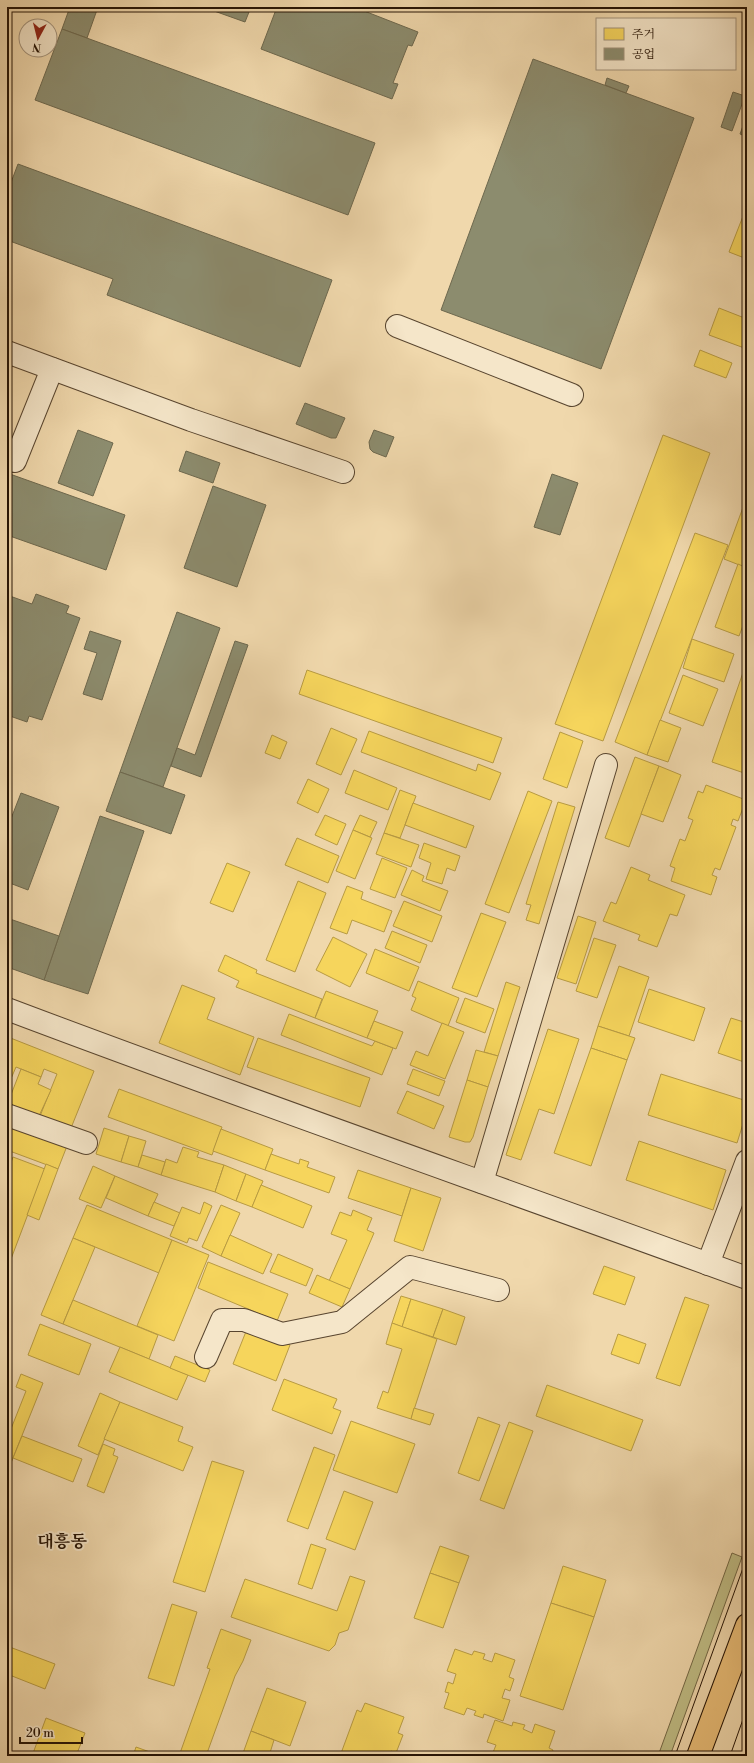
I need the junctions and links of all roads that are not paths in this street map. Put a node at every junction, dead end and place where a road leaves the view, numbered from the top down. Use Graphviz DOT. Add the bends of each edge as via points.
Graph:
graph roads {
  1 [pos="397,326"];
  2 [pos="7,352"];
  3 [pos="52,369"];
  4 [pos="572,395"];
  5 [pos="15,461"];
  6 [pos="343,472"];
  7 [pos="606,765"];
  8 [pos="7,1009"];
  9 [pos="7,1116"];
  10 [pos="86,1143"];
  11 [pos="747,1161"];
  12 [pos="482,1182"];
  13 [pos="708,1264"];
  14 [pos="747,1278"];
  15 [pos="498,1290"];
  16 [pos="206,1357"];
  17 [pos="747,1625"];
  18 [pos="698,1756"];
  1 -- 4 [label="street"];
  2 -- 3 [label="street"];
  3 -- 5 [label="street"];
  3 -- 6 [label="street"];
  7 -- 12 [label="street"];
  8 -- 12 [label="street"];
  9 -- 10 [label="street"];
  11 -- 13 [label="street"];
  12 -- 13 [label="street"];
  13 -- 14 [label="street"];
  15 -- 16 [label="street" via="410,1267 342,1322 282,1334 244,1320 222,1320"];
  17 -- 18 [label="main road"];
}
